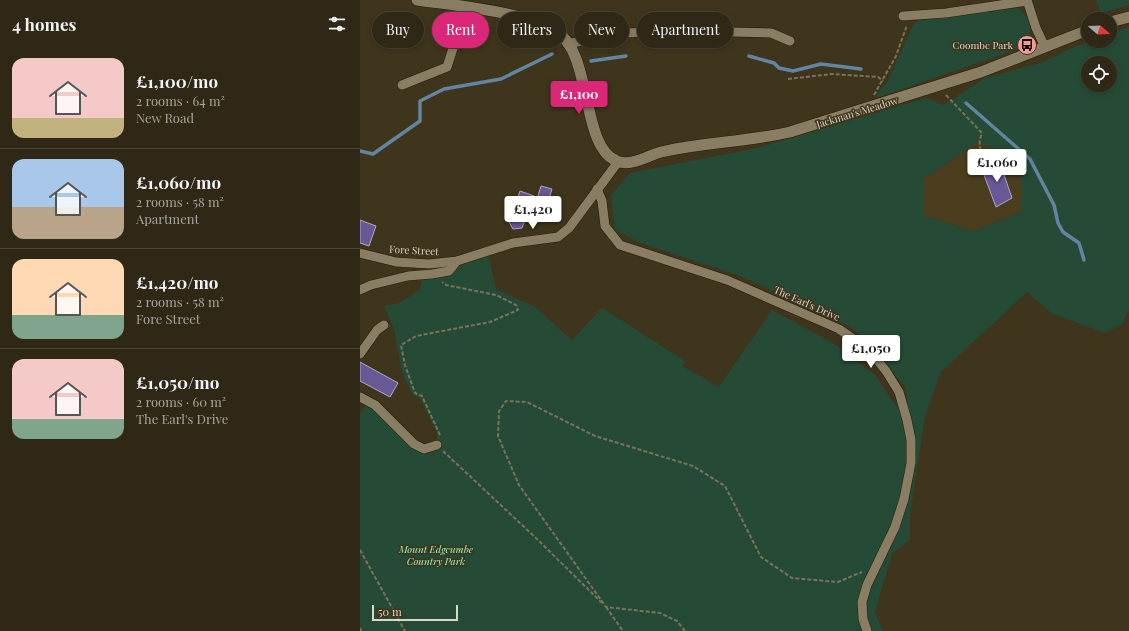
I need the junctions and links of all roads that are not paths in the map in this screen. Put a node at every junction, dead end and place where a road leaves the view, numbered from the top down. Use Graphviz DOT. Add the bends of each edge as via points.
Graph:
graph roads {
  1 [pos="417,0"];
  2 [pos="1027,0"];
  3 [pos="466,8"];
  4 [pos="906,15"];
  5 [pos="1129,17"];
  6 [pos="1117,20"];
  7 [pos="1081,33"];
  8 [pos="790,41"];
  9 [pos="567,44"];
  10 [pos="1045,47"];
  11 [pos="402,85"];
  12 [pos="618,162"];
  13 [pos="597,189"];
  14 [pos="360,253"];
  15 [pos="457,261"];
  16 [pos="360,290"];
  17 [pos="384,325"];
  18 [pos="360,354"];
  19 [pos="360,397"];
  20 [pos="438,446"];
  21 [pos="867,631"];
  1 -- 3 [label="street"];
  2 -- 4 [label="street" via="946,13"];
  2 -- 10 [label="street"];
  3 -- 9 [label="street" via="527,20 560,34"];
  3 -- 11 [label="street" via="447,67"];
  5 -- 6 [label="street"];
  7 -- 10 [label="street, Jackman's Meadow"];
  8 -- 9 [label="street" via="771,33 688,31 623,33"];
  9 -- 12 [label="street" via="574,56 595,131 603,150"];
  10 -- 12 [label="street, Jackman's Meadow" via="939,86 790,132 760,139 660,152 635,161"];
  12 -- 13 [label="street, Fore Street"];
  13 -- 15 [label="street, Fore Street" via="569,228 558,237 513,242"];
  13 -- 21 [label="street, The Earl's Drive" via="602,201 605,226 620,245 727,280 839,329 869,350 899,392 911,440 911,463 895,527 867,585 862,602"];
  14 -- 15 [label="street, Fore Street" via="396,262 429,264"];
  15 -- 16 [label="street" via="449,271 408,276"];
  17 -- 18 [label="street" via="377,330"];
  19 -- 20 [label="street" via="375,405 414,444 424,449"];
}
